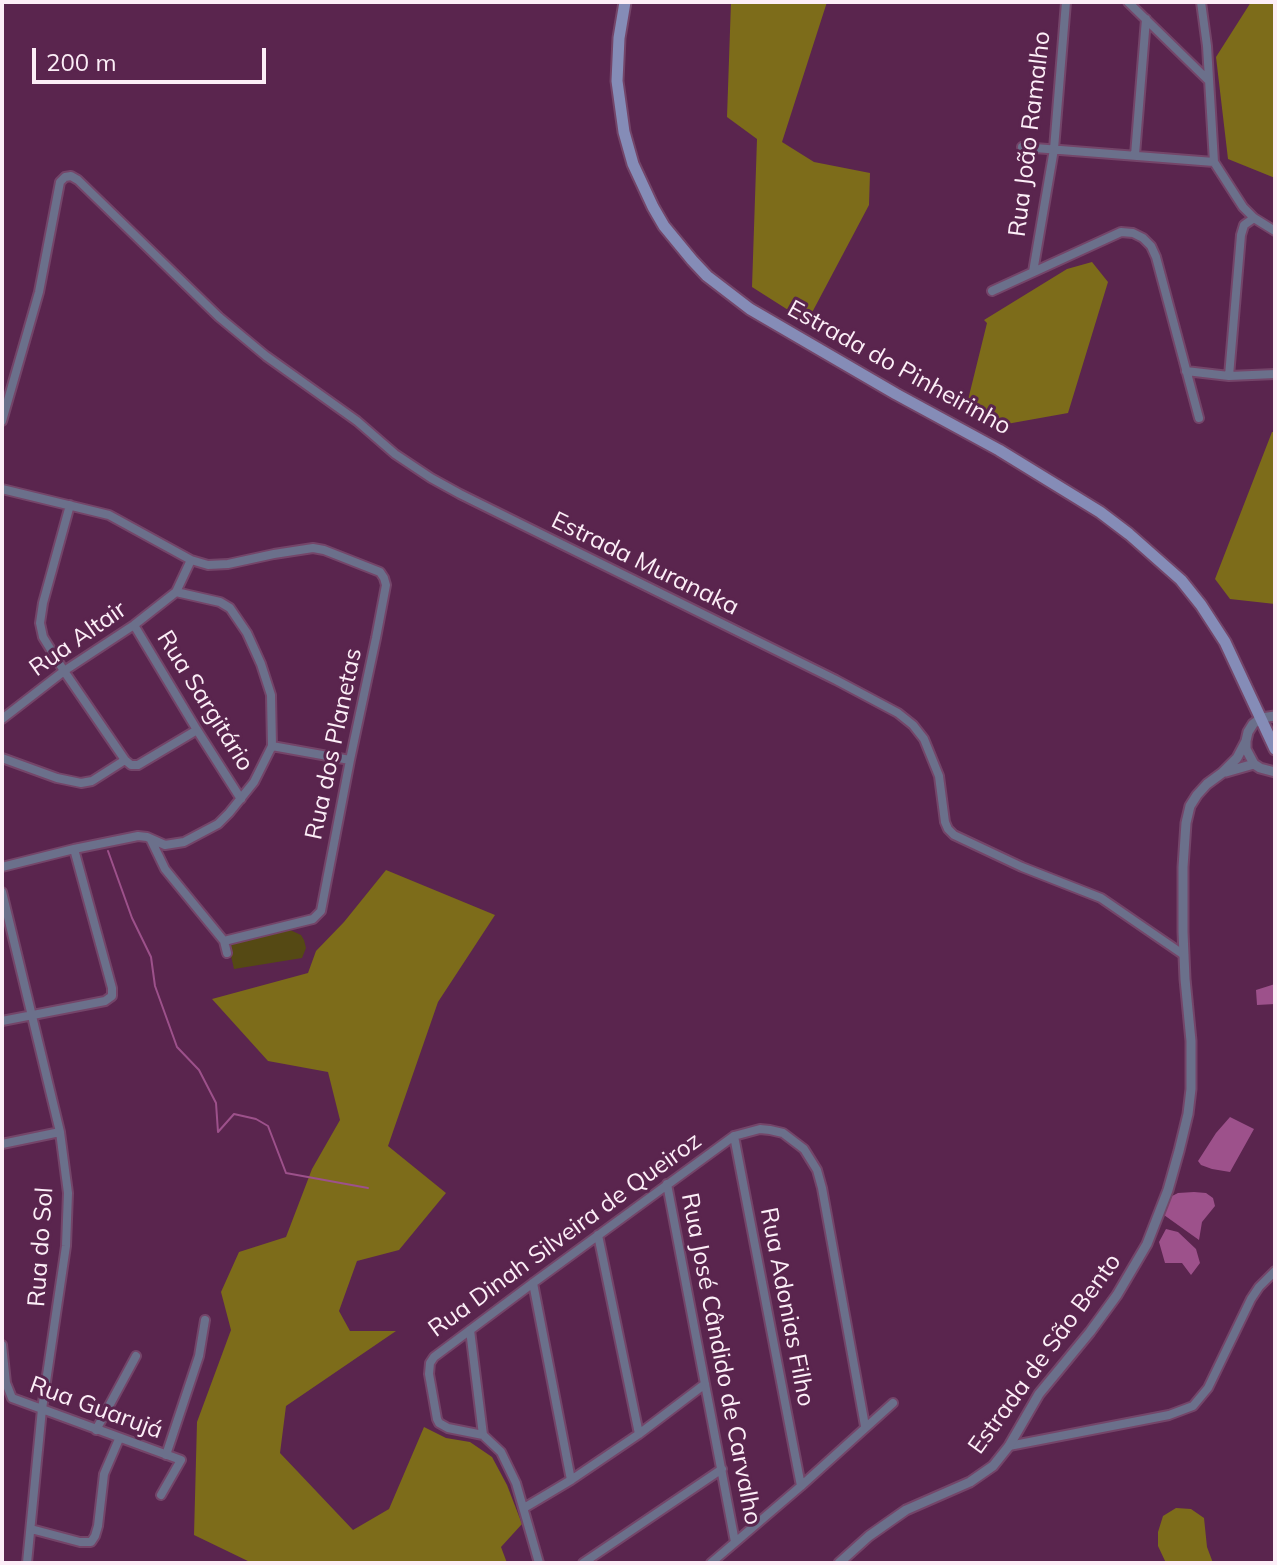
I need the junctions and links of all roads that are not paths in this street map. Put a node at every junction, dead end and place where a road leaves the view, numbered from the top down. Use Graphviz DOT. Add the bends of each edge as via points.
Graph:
graph roads {
  1 [pos="625,2"];
  2 [pos="1066,2"];
  3 [pos="1128,2"];
  4 [pos="1201,2"];
  5 [pos="1146,19"];
  6 [pos="1209,80"];
  7 [pos="1022,147"];
  8 [pos="1054,149"];
  9 [pos="1135,155"];
  10 [pos="1214,162"];
  11 [pos="1254,218"];
  12 [pos="1275,231"];
  13 [pos="1033,272"];
  14 [pos="992,291"];
  15 [pos="1186,371"];
  16 [pos="1275,374"];
  17 [pos="1229,376"];
  18 [pos="1199,418"];
  19 [pos="2,421"];
  20 [pos="2,489"];
  21 [pos="70,505"];
  22 [pos="191,560"];
  23 [pos="176,592"];
  24 [pos="134,625"];
  25 [pos="64,671"];
  26 [pos="1275,716"];
  27 [pos="1261,718"];
  28 [pos="2,719"];
  29 [pos="197,730"];
  30 [pos="1246,741"];
  31 [pos="272,746"];
  32 [pos="1275,749"];
  33 [pos="2,758"];
  34 [pos="125,760"];
  35 [pos="350,760"];
  36 [pos="1254,764"];
  37 [pos="1275,772"];
  38 [pos="1222,773"];
  39 [pos="241,799"];
  40 [pos="151,840"];
  41 [pos="74,849"];
  42 [pos="2,867"];
  43 [pos="2,892"];
  44 [pos="224,941"];
  45 [pos="227,953"];
  46 [pos="1184,955"];
  47 [pos="32,1015"];
  48 [pos="2,1021"];
  49 [pos="60,1132"];
  50 [pos="734,1136"];
  51 [pos="2,1144"];
  52 [pos="667,1184"];
  53 [pos="598,1235"];
  54 [pos="1275,1271"];
  55 [pos="533,1283"];
  56 [pos="205,1320"];
  57 [pos="470,1330"];
  58 [pos="2,1345"];
  59 [pos="136,1356"];
  60 [pos="705,1384"];
  61 [pos="893,1403"];
  62 [pos="42,1409"];
  63 [pos="865,1426"];
  64 [pos="96,1430"];
  65 [pos="639,1434"];
  66 [pos="483,1435"];
  67 [pos="119,1439"];
  68 [pos="1009,1446"];
  69 [pos="166,1455"];
  70 [pos="722,1469"];
  71 [pos="571,1480"];
  72 [pos="801,1486"];
  73 [pos="161,1495"];
  74 [pos="524,1508"];
  75 [pos="31,1529"];
  76 [pos="735,1542"];
  77 [pos="27,1563"];
  78 [pos="539,1563"];
  79 [pos="583,1563"];
  80 [pos="711,1563"];
  81 [pos="839,1563"];
  1 -- 27 [label="main road, Estrada do Pinheirinho" via="617,81 624,132 653,207 692,260 750,309 999,450 1129,534 1201,605"];
  2 -- 8 [label="street, Rua João Ramalho"];
  3 -- 5 [label="street"];
  4 -- 6 [label="street"];
  5 -- 6 [label="street"];
  5 -- 9 [label="street"];
  6 -- 10 [label="street"];
  7 -- 8 [label="street"];
  8 -- 9 [label="street"];
  8 -- 13 [label="street, Rua João Ramalho"];
  9 -- 10 [label="street"];
  10 -- 11 [label="street"];
  11 -- 12 [label="street"];
  11 -- 17 [label="street" via="1241,235"];
  13 -- 14 [label="street"];
  13 -- 15 [label="street" via="1121,232 1143,238 1156,257"];
  15 -- 17 [label="street"];
  15 -- 18 [label="street"];
  16 -- 17 [label="street"];
  19 -- 46 [label="street, Estrada Muranaka" via="39,292 60,182 71,176 219,317 395,454 460,494 898,713 924,739 939,776 945,822 954,835 1101,898"];
  20 -- 21 [label="street"];
  21 -- 22 [label="street" via="120,520"];
  21 -- 25 [label="street" via="40,623"];
  22 -- 23 [label="street"];
  22 -- 35 [label="street, Rua dos Planetas" via="228,564 313,548 380,572 386,585"];
  23 -- 24 [label="street, Rua Altair"];
  23 -- 31 [label="street" via="220,602 247,633 271,695"];
  24 -- 25 [label="street, Rua Altair"];
  24 -- 29 [label="street, Rua Sargitário"];
  25 -- 28 [label="street, Rua Altair"];
  25 -- 34 [label="street"];
  26 -- 27 [label="street"];
  27 -- 30 [label="street"];
  27 -- 32 [label="main road, Estrada do Pinheirinho"];
  29 -- 34 [label="street" via="138,765"];
  29 -- 39 [label="street, Rua Sargitário"];
  30 -- 36 [label="street"];
  30 -- 38 [label="street, Estrada de São Bento"];
  31 -- 35 [label="street"];
  31 -- 39 [label="street"];
  33 -- 34 [label="street" via="81,783"];
  35 -- 44 [label="street, Rua dos Planetas" via="321,911 313,919"];
  36 -- 37 [label="street"];
  36 -- 38 [label="street, Estrada de São Bento"];
  38 -- 46 [label="street, Estrada de São Bento" via="1197,795 1186,823"];
  39 -- 40 [label="street" via="218,824 195,836 165,845"];
  40 -- 41 [label="street" via="138,836"];
  40 -- 44 [label="street" via="165,869"];
  41 -- 42 [label="street"];
  41 -- 47 [label="street" via="112,996"];
  43 -- 47 [label="street, Rua do Sol"];
  44 -- 45 [label="street"];
  46 -- 68 [label="street, Estrada de São Bento" via="1191,1089 1168,1190 1147,1244 1117,1295 1039,1394"];
  47 -- 48 [label="street"];
  47 -- 49 [label="street, Rua do Sol"];
  49 -- 51 [label="street"];
  49 -- 62 [label="street, Rua do Sol" via="68,1224"];
  50 -- 52 [label="street, Rua Dinah Silveira de Queiroz"];
  50 -- 63 [label="street" via="760,1129 783,1133 804,1149 817,1170"];
  50 -- 72 [label="street, Rua Adonias Filho"];
  52 -- 53 [label="street, Rua Dinah Silveira de Queiroz"];
  52 -- 60 [label="street, Rua José Cândido de Carvalho"];
  53 -- 55 [label="street, Rua Dinah Silveira de Queiroz"];
  53 -- 65 [label="street"];
  54 -- 68 [label="street" via="1251,1299 1208,1388 1193,1406"];
  55 -- 57 [label="street, Rua Dinah Silveira de Queiroz"];
  55 -- 71 [label="street"];
  56 -- 69 [label="street" via="199,1356"];
  57 -- 66 [label="street"];
  57 -- 66 [label="street, Rua Dinah Silveira de Queiroz" via="434,1357 429,1374 439,1423"];
  58 -- 62 [label="street, Rua Guarujá" via="11,1397"];
  59 -- 64 [label="street"];
  60 -- 65 [label="street"];
  60 -- 70 [label="street, Rua José Cândido de Carvalho"];
  61 -- 63 [label="street"];
  62 -- 64 [label="street, Rua Guarujá"];
  62 -- 75 [label="street, Rua do Sol"];
  63 -- 72 [label="street"];
  64 -- 67 [label="street, Rua Guarujá"];
  65 -- 71 [label="street"];
  66 -- 74 [label="street" via="501,1452"];
  67 -- 69 [label="street, Rua Guarujá"];
  67 -- 75 [label="street" via="104,1474 91,1542"];
  68 -- 81 [label="street, Estrada de São Bento" via="983,1474 906,1510"];
  69 -- 73 [label="street, Rua Guarujá" via="181,1460"];
  70 -- 76 [label="street, Rua José Cândido de Carvalho"];
  70 -- 79 [label="street"];
  71 -- 74 [label="street"];
  72 -- 76 [label="street"];
  74 -- 78 [label="street"];
  75 -- 77 [label="street, Rua do Sol"];
  76 -- 80 [label="street"];
}
